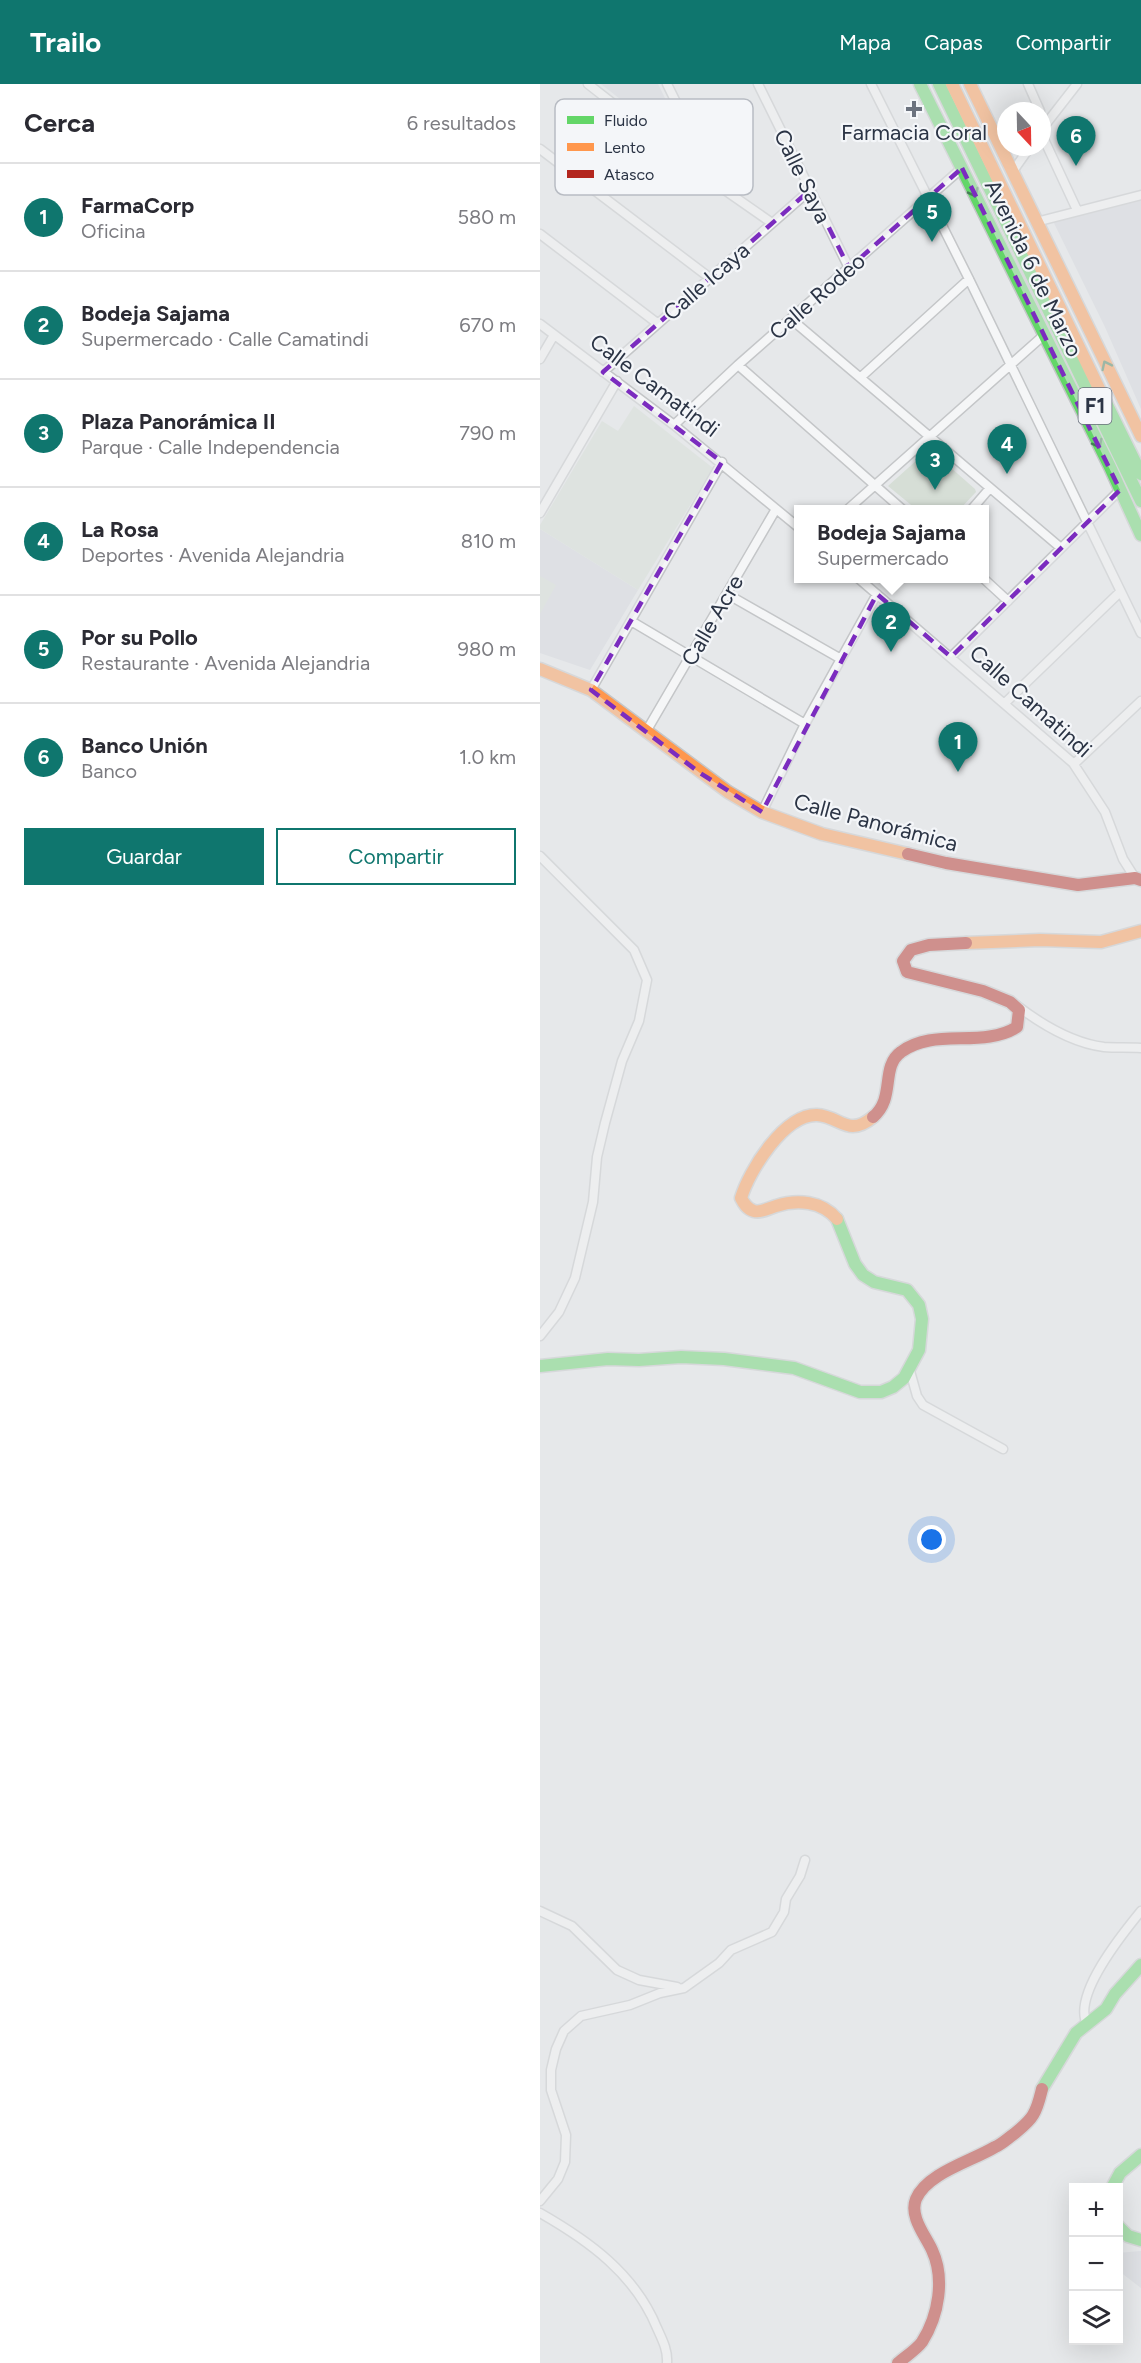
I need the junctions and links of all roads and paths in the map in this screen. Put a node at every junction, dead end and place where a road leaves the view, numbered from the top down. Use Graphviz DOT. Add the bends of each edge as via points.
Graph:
graph roads {
  1 [pos="588,84"];
  2 [pos="667,84"];
  3 [pos="758,84"];
  4 [pos="871,84"];
  5 [pos="920,84"];
  6 [pos="939,84"];
  7 [pos="952,84"];
  8 [pos="970,84"];
  9 [pos="1028,84"];
  10 [pos="1077,84"];
  11 [pos="607,99"];
  12 [pos="674,99"];
  13 [pos="1036,102"];
  14 [pos="1051,117"];
  15 [pos="540,149"];
  16 [pos="1051,154"];
  17 [pos="1023,156"];
  18 [pos="555,160"];
  19 [pos="962,168"];
  20 [pos="1012,171"];
  21 [pos="810,190"];
  22 [pos="601,195"];
  23 [pos="732,195"];
  24 [pos="1141,195"];
  25 [pos="927,197"];
  26 [pos="1077,210"];
  27 [pos="1036,222"];
  28 [pos="772,223"];
  29 [pos="540,234"];
  30 [pos="849,268"];
  31 [pos="710,278"];
  32 [pos="969,279"];
  33 [pos="791,319"];
  34 [pos="540,324"];
  35 [pos="657,324"];
  36 [pos="554,335"];
  37 [pos="1044,335"];
  38 [pos="540,359"];
  39 [pos="1010,364"];
  40 [pos="738,366"];
  41 [pos="603,372"];
  42 [pos="861,377"];
  43 [pos="617,381"];
  44 [pos="675,425"];
  45 [pos="928,436"];
  46 [pos="1141,436"];
  47 [pos="722,462"];
  48 [pos="1141,474"];
  49 [pos="875,486"];
  50 [pos="990,488"];
  51 [pos="1120,490"];
  52 [pos="1141,501"];
  53 [pos="853,505"];
  54 [pos="897,505"];
  55 [pos="975,505"];
  56 [pos="776,509"];
  57 [pos="540,513"];
  58 [pos="1087,523"];
  59 [pos="794,524"];
  60 [pos="1141,535"];
  61 [pos="1061,548"];
  62 [pos="863,583"];
  63 [pos="988,583"];
  64 [pos="1120,592"];
  65 [pos="727,594"];
  66 [pos="877,594"];
  67 [pos="1008,601"];
  68 [pos="631,621"];
  69 [pos="1141,633"];
  70 [pos="691,656"];
  71 [pos="951,657"];
  72 [pos="842,659"];
  73 [pos="540,669"];
  74 [pos="591,690"];
  75 [pos="1141,701"];
  76 [pos="1005,703"];
  77 [pos="805,724"];
  78 [pos="646,730"];
  79 [pos="1074,764"];
  80 [pos="762,812"];
  81 [pos="540,856"];
  82 [pos="1138,879"];
  83 [pos="1141,931"];
  84 [pos="1013,1003"];
  85 [pos="1141,1048"];
  86 [pos="540,1336"];
  87 [pos="540,1366"];
  88 [pos="910,1371"];
  89 [pos="1002,1449"];
  90 [pos="805,1860"];
  91 [pos="540,1911"];
  92 [pos="1141,1911"];
  93 [pos="550,1915"];
  94 [pos="540,1922"];
  95 [pos="1141,1965"];
  96 [pos="684,1988"];
  97 [pos="1088,2024"];
  98 [pos="1141,2155"];
  99 [pos="1114,2183"];
  100 [pos="540,2201"];
  101 [pos="540,2213"];
  102 [pos="1123,2230"];
  103 [pos="1141,2240"];
  104 [pos="667,2363"];
  105 [pos="898,2363"];
  1 -- 11 [label="street"];
  2 -- 12 [label="street"];
  3 -- 21 [label="street, Calle Saya"];
  4 -- 25 [label="street"];
  5 -- 19 [label="main road, Avenida 6 de Marzo"];
  6 -- 52 [label="main road, Avenida 6 de Marzo / F1"];
  7 -- 48 [label="main road, Avenida 6 de Marzo / F1"];
  8 -- 20 [label="main road, Avenida 6 de Marzo"];
  9 -- 13 [label="street"];
  10 -- 14 [label="street"];
  15 -- 18 [label="street"];
  16 -- 26 [label="street"];
  17 -- 20 [label="street"];
  19 -- 25 [label="street, Calle Rodeo"];
  19 -- 37 [label="main road, Avenida 6 de Marzo, one-way"];
  20 -- 27 [label="main road, Avenida 6 de Marzo"];
  21 -- 28 [label="street, Calle Icaya"];
  21 -- 30 [label="street, Calle Saya"];
  22 -- 31 [label="street"];
  23 -- 28 [label="street"];
  24 -- 26 [label="street"];
  25 -- 30 [label="street, Calle Rodeo"];
  25 -- 32 [label="street"];
  26 -- 27 [label="street"];
  46 -- 27 [label="main road, Avenida 6 de Marzo, one-way"];
  28 -- 31 [label="street, Calle Icaya"];
  29 -- 35 [label="street"];
  30 -- 33 [label="street, Calle Rodeo"];
  31 -- 35 [label="street, Calle Icaya"];
  32 -- 39 [label="street"];
  32 -- 42 [label="street"];
  33 -- 40 [label="street, Calle Rodeo"];
  33 -- 42 [label="street"];
  34 -- 36 [label="street, Calle Camatindi"];
  35 -- 41 [label="street, Calle Icaya"];
  36 -- 38 [label="street"];
  36 -- 41 [label="street, Calle Camatindi"];
  37 -- 39 [label="street"];
  37 -- 51 [label="main road, Avenida 6 de Marzo, one-way"];
  39 -- 45 [label="street"];
  39 -- 58 [label="street"];
  40 -- 44 [label="street, Calle Rodeo"];
  40 -- 49 [label="street"];
  41 -- 43 [label="street, Calle Camatindi"];
  42 -- 45 [label="street"];
  43 -- 44 [label="street, Calle Camatindi"];
  43 -- 57 [label="street"];
  44 -- 47 [label="street, Calle Camatindi"];
  45 -- 49 [label="street"];
  45 -- 50 [label="street"];
  47 -- 56 [label="street, Calle Camatindi"];
  47 -- 68 [label="street"];
  49 -- 53 [label="street"];
  49 -- 54 [label="street"];
  50 -- 55 [label="street"];
  50 -- 61 [label="street"];
  51 -- 58 [label="street"];
  51 -- 60 [label="main road, Avenida 6 de Marzo"];
  56 -- 59 [label="street, Calle Camatindi"];
  56 -- 65 [label="street, Calle Acre"];
  58 -- 61 [label="street"];
  58 -- 64 [label="street"];
  61 -- 67 [label="street"];
  62 -- 66 [label="street, Calle Camatindi"];
  63 -- 67 [label="street"];
  64 -- 69 [label="street"];
  64 -- 76 [label="street"];
  65 -- 70 [label="street, Calle Acre"];
  65 -- 72 [label="street"];
  66 -- 71 [label="street, Calle Camatindi"];
  66 -- 72 [label="street"];
  67 -- 71 [label="street"];
  68 -- 70 [label="street"];
  68 -- 74 [label="street"];
  70 -- 77 [label="street"];
  70 -- 78 [label="street, Calle Acre"];
  71 -- 76 [label="street, Calle Camatindi"];
  72 -- 77 [label="street"];
  73 -- 74 [label="main road, Calle Panorámica"];
  74 -- 78 [label="main road, Calle Panorámica"];
  75 -- 79 [label="street"];
  76 -- 79 [label="street, Calle Camatindi"];
  77 -- 80 [label="street"];
  78 -- 80 [label="main road, Calle Panorámica" via="700,773"];
  79 -- 82 [label="street, Calle Camatindi" via="1105,812 1123,860"];
  80 -- 82 [label="main road, Calle Panorámica" via="822,834 946,864 1078,885"];
  81 -- 86 [label="street" via="634,950 647,980 639,1022 622,1061 605,1123 593,1202 575,1278 560,1312"];
  83 -- 84 [label="main road" via="1101,942 1040,940 929,945 911,950 903,961 908,972 980,990"];
  84 -- 85 [label="street" via="1040,1023 1080,1041 1103,1047"];
  84 -- 88 [label="main road" via="1019,1010 1017,1027 1001,1036 942,1040 912,1045 900,1052 892,1062 888,1100 882,1111 853,1127 838,1125 818,1114 807,1116 762,1154 743,1186 741,1198 747,1208 756,1212 795,1202 829,1211 840,1221 862,1275 872,1282 904,1288 913,1295 922,1308 925,1325"];
  87 -- 88 [label="main road" via="680,1357 765,1363 797,1369 852,1389 881,1392 896,1386"];
  88 -- 89 [label="street" via="923,1405"];
  90 -- 96 [label="street" via="772,1932 731,1950 719,1964"];
  91 -- 93 [label="street"];
  92 -- 97 [label="street" via="1107,1955 1093,1983 1085,2004"];
  93 -- 94 [label="street"];
  93 -- 96 [label="street" via="572,1926 617,1970 639,1980"];
  95 -- 97 [label="main road" via="1106,2009"];
  96 -- 100 [label="street" via="581,2016 564,2031 551,2070 551,2090 566,2135 565,2162 558,2179"];
  97 -- 105 [label="main road" via="1065,2049 1044,2084 1033,2116 996,2147 936,2177 915,2200 917,2221 940,2273 939,2295 921,2343"];
  98 -- 99 [label="main road"];
  101 -- 104 [label="street" via="592,2247 633,2284 666,2348"];
  102 -- 103 [label="main road"];
}
